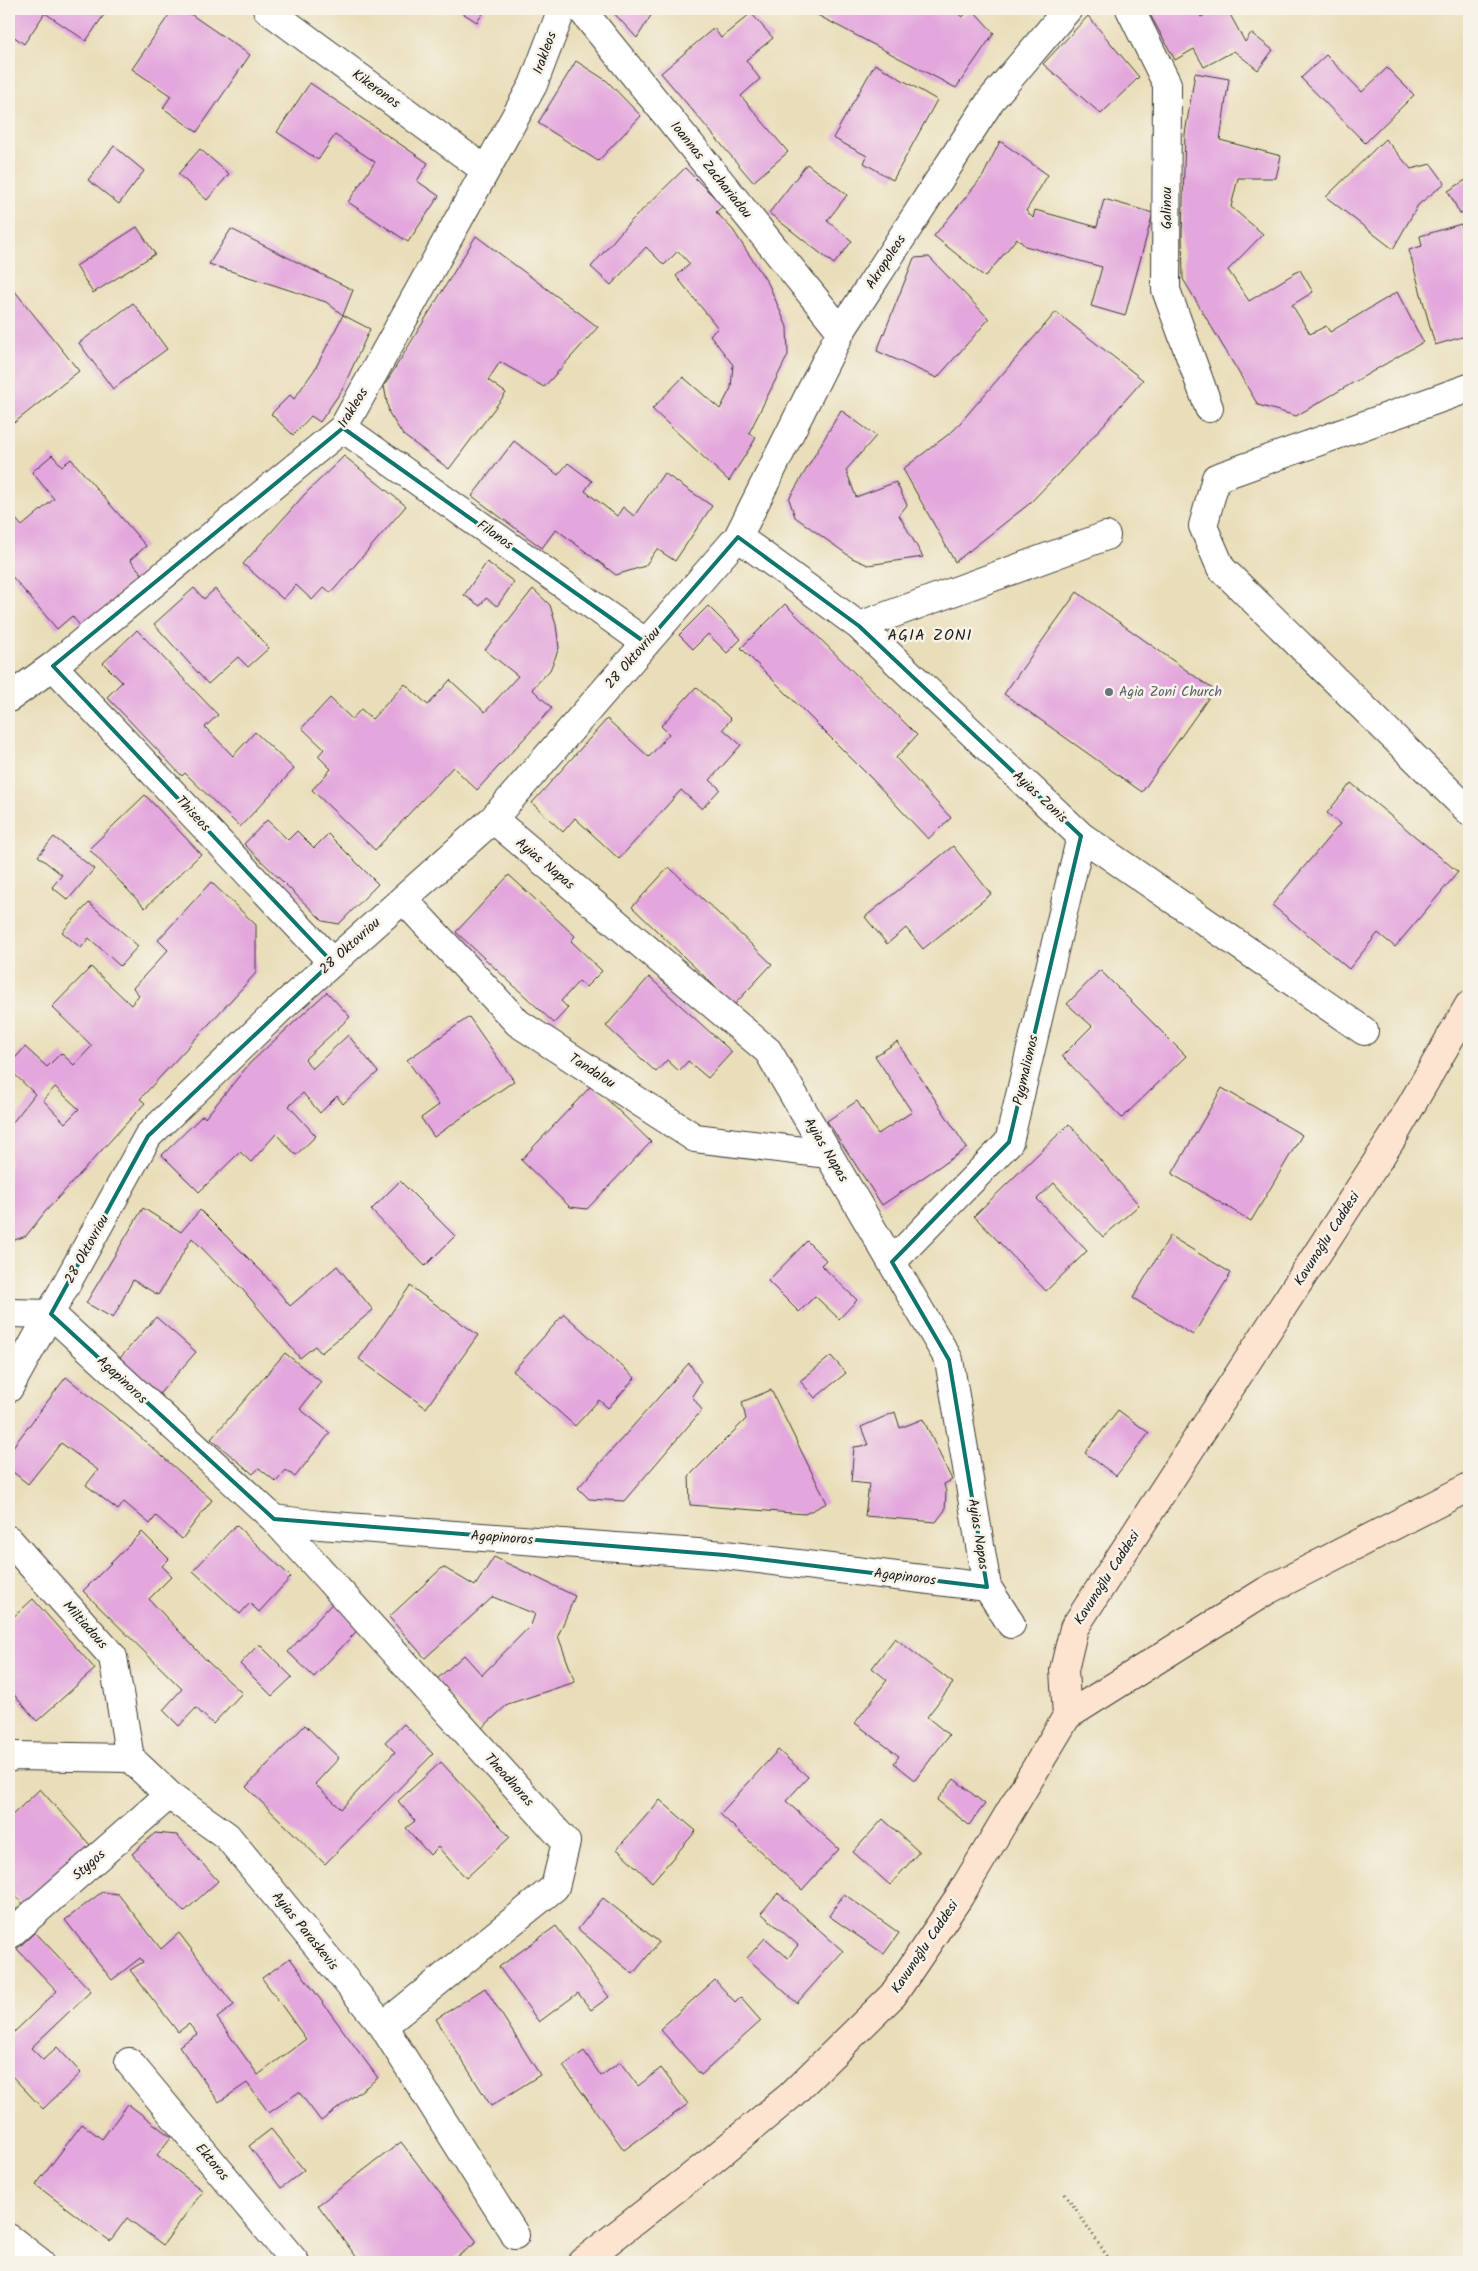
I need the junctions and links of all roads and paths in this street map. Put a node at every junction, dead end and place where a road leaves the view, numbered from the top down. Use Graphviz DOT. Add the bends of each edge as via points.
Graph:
graph roads {
  1 [pos="267,9"];
  2 [pos="562,9"];
  3 [pos="581,9"];
  4 [pos="1068,9"];
  5 [pos="1130,9"];
  6 [pos="485,170"];
  7 [pos="841,331"];
  8 [pos="1469,388"];
  9 [pos="1209,408"];
  10 [pos="343,428"];
  11 [pos="1106,536"];
  12 [pos="738,537"];
  13 [pos="859,626"];
  14 [pos="646,643"];
  15 [pos="53,666"];
  16 [pos="13,691"];
  17 [pos="1469,812"];
  18 [pos="493,819"];
  19 [pos="1081,836"];
  20 [pos="403,899"];
  21 [pos="332,962"];
  22 [pos="1469,1005"];
  23 [pos="1364,1031"];
  24 [pos="828,1154"];
  25 [pos="892,1262"];
  26 [pos="9,1313"];
  27 [pos="51,1314"];
  28 [pos="9,1388"];
  29 [pos="1469,1487"];
  30 [pos="274,1519"];
  31 [pos="9,1540"];
  32 [pos="987,1587"];
  33 [pos="1011,1624"];
  34 [pos="1067,1716"];
  35 [pos="9,1758"];
  36 [pos="130,1758"];
  37 [pos="169,1795"];
  38 [pos="9,1935"];
  39 [pos="383,2026"];
  40 [pos="129,2062"];
  41 [pos="1065,2193"];
  42 [pos="515,2235"];
  43 [pos="9,2238"];
  44 [pos="40,2262"];
  45 [pos="295,2262"];
  46 [pos="582,2262"];
  47 [pos="1111,2262"];
  1 -- 6 [label="street, Kikeronos"];
  2 -- 6 [label="street, Irakleos" via="533,85"];
  3 -- 7 [label="street, Ioannas Zachariadou"];
  4 -- 7 [label="street, Akropoleos" via="991,100"];
  5 -- 9 [label="street, Galinou" via="1167,84 1166,290"];
  6 -- 10 [label="street, Irakleos"];
  7 -- 12 [label="street, Akropoleos"];
  8 -- 17 [label="street" via="1216,478 1203,526 1221,568"];
  10 -- 14 [label="street, Filonos"];
  10 -- 15 [label="street, Irakleos"];
  11 -- 13 [label="street"];
  12 -- 13 [label="street, Ayias Zonis"];
  12 -- 14 [label="street, 28 Oktovriou"];
  13 -- 19 [label="street, Ayias Zonis"];
  14 -- 18 [label="street, 28 Oktovriou"];
  15 -- 16 [label="street, Irakleos"];
  15 -- 21 [label="street, Thiseos"];
  18 -- 20 [label="street, 28 Oktovriou"];
  18 -- 24 [label="street, Ayias Napas" via="768,1051"];
  19 -- 23 [label="street, Ayias Zonis"];
  19 -- 25 [label="street, Pygmalionos" via="1009,1142"];
  20 -- 21 [label="street, 28 Oktovriou"];
  20 -- 24 [label="street, Tandalou" via="518,1024 695,1138"];
  21 -- 27 [label="street, 28 Oktovriou" via="148,1136"];
  22 -- 34 [label="main road, Kavunoğlu Caddesi" via="1394,1137 1074,1628 1064,1670"];
  24 -- 25 [label="street, Ayias Napas"];
  25 -- 32 [label="street, Ayias Napas" via="949,1360"];
  26 -- 27 [label="street"];
  27 -- 28 [label="street, 28 Oktovriou"];
  27 -- 30 [label="street, Agapinoros"];
  29 -- 34 [label="main road" via="1266,1591"];
  30 -- 32 [label="street, Agapinoros" via="725,1556"];
  30 -- 39 [label="street, Theodhoras" via="566,1842 555,1887"];
  31 -- 36 [label="street, Miltiadous" via="113,1657"];
  32 -- 33 [label="street"];
  34 -- 46 [label="main road, Kavunoğlu Caddesi" via="959,1897 893,1995 790,2096"];
  35 -- 36 [label="street"];
  36 -- 37 [label="street, Ayias Paraskevis"];
  37 -- 38 [label="street, Stygos"];
  37 -- 39 [label="street, Ayias Paraskevis" via="227,1836"];
  39 -- 42 [label="street, Ayias Paraskevis"];
  40 -- 45 [label="street, Ektoros"];
  41 -- 47 [label="path"];
  43 -- 44 [label="street"];
}
